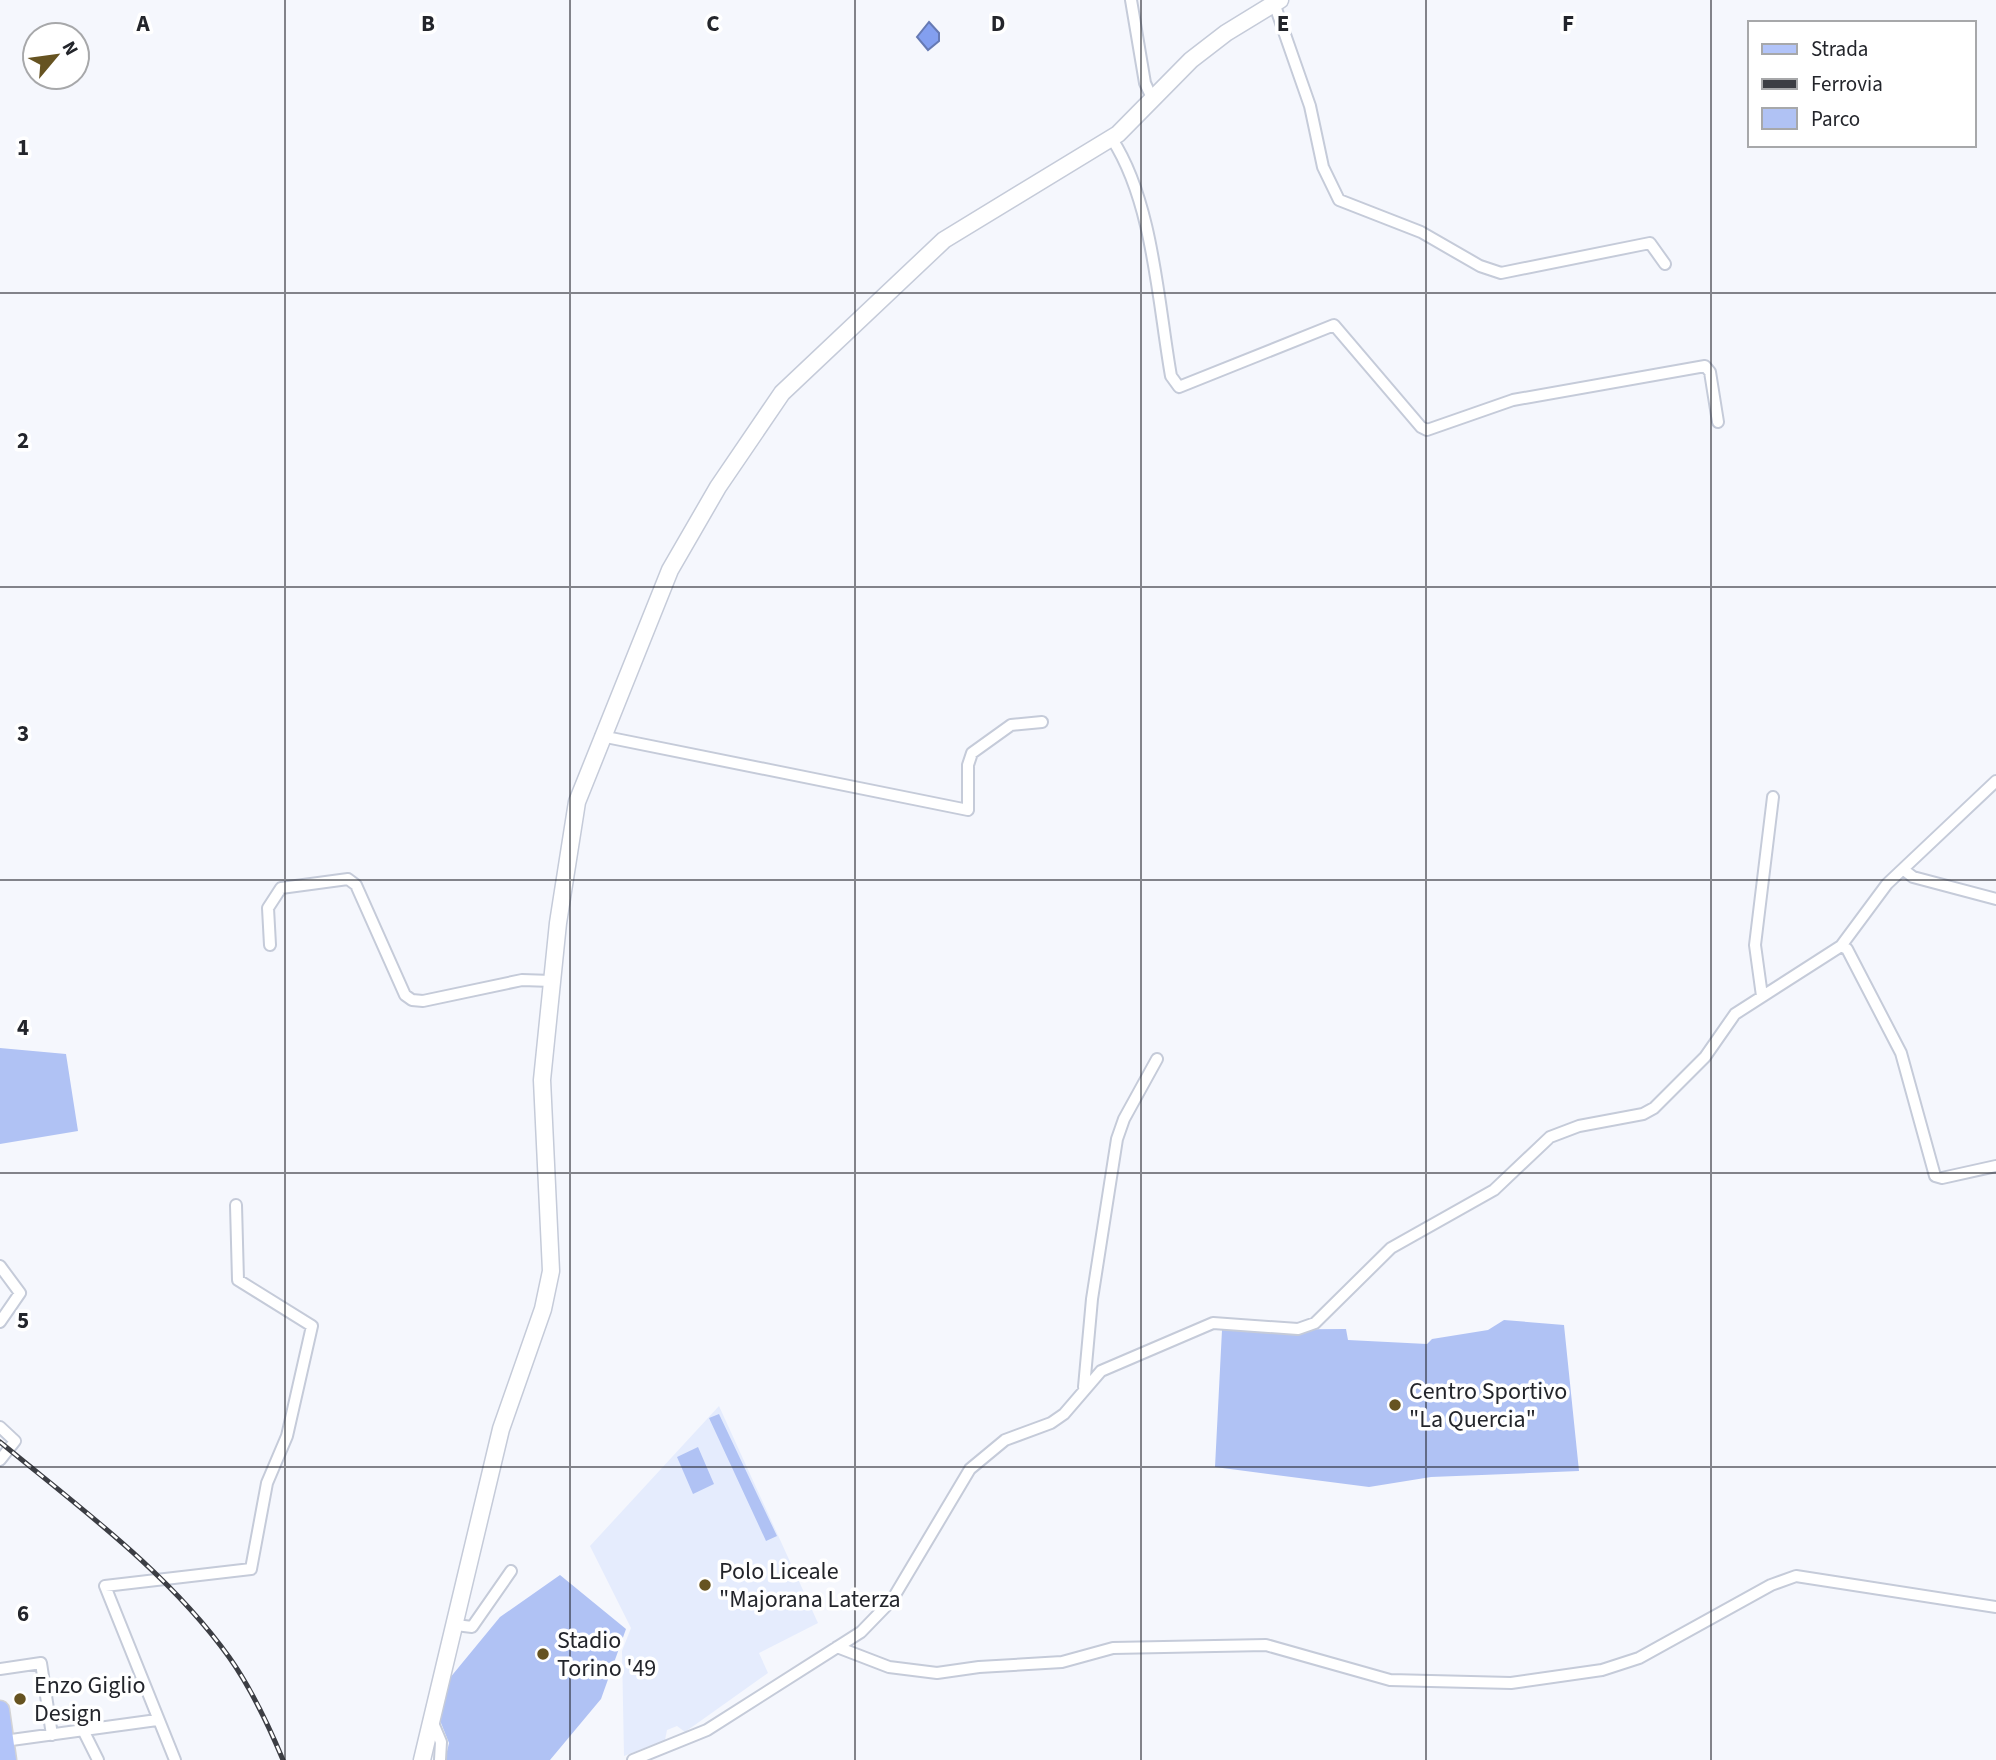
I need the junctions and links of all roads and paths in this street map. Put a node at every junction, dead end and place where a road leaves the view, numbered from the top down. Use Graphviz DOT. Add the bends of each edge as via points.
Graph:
graph roads {
  1 [pos="1131,0"];
  2 [pos="1277,1"];
  3 [pos="1152,97"];
  4 [pos="1112,139"];
  5 [pos="1665,264"];
  6 [pos="1718,422"];
  7 [pos="1042,722"];
  8 [pos="601,736"];
  9 [pos="1996,782"];
  10 [pos="1773,797"];
  11 [pos="1904,870"];
  12 [pos="1996,899"];
  13 [pos="270,945"];
  14 [pos="1840,946"];
  15 [pos="552,981"];
  16 [pos="1762,996"];
  17 [pos="1157,1059"];
  18 [pos="1996,1166"];
  19 [pos="236,1205"];
  20 [pos="0,1266"];
  21 [pos="0,1322"];
  22 [pos="1084,1387"];
  23 [pos="0,1427"];
  24 [pos="0,1460"];
  25 [pos="512,1572"];
  26 [pos="1996,1607"];
  27 [pos="456,1626"];
  28 [pos="837,1647"];
  29 [pos="0,1669"];
  30 [pos="0,1710"];
  31 [pos="157,1720"];
  32 [pos="433,1723"];
  33 [pos="83,1730"];
  34 [pos="52,1734"];
  35 [pos="5,1741"];
  36 [pos="7,1760"];
  37 [pos="98,1760"];
  38 [pos="174,1760"];
  39 [pos="422,1760"];
  40 [pos="440,1760"];
  41 [pos="633,1760"];
  1 -- 3 [label="street" via="1145,83"];
  2 -- 3 [label="main road" via="1226,33"];
  2 -- 5 [label="street" via="1310,106 1327,180 1347,205 1421,232 1501,273 1650,243"];
  3 -- 4 [label="main road"];
  4 -- 6 [label="street" via="1133,181 1171,376 1179,387 1334,325 1427,430 1513,400 1705,366 1710,372"];
  4 -- 8 [label="main road" via="944,240 782,393 718,487 670,570"];
  7 -- 8 [label="street" via="1011,725 972,753 968,810"];
  8 -- 15 [label="main road" via="577,802"];
  9 -- 11 [label="street"];
  10 -- 16 [label="street" via="1755,945"];
  11 -- 12 [label="street" via="1913,877"];
  11 -- 14 [label="street"];
  13 -- 15 [label="street" via="268,908 281,888 348,879 356,885 405,995 412,1000 522,980"];
  14 -- 16 [label="street"];
  14 -- 18 [label="street" via="1847,949 1897,1042 1935,1177"];
  15 -- 27 [label="main road" via="542,1080 551,1271 543,1309 501,1429"];
  16 -- 22 [label="street" via="1735,1014 1705,1057 1654,1108 1550,1137 1494,1190 1391,1248 1315,1323 1298,1329 1213,1323 1111,1366"];
  17 -- 22 [label="street" via="1117,1139 1092,1299"];
  19 -- 31 [label="street" via="238,1280 312,1326 287,1436 267,1483 251,1569 105,1586"];
  20 -- 21 [label="street" via="20,1293"];
  22 -- 28 [label="street" via="1058,1419 1005,1440 970,1469 892,1600 861,1632"];
  23 -- 24 [label="street" via="15,1441"];
  25 -- 27 [label="street" via="472,1627"];
  26 -- 28 [label="street" via="1796,1577 1771,1585 1639,1658 1602,1670 1511,1683 1390,1680 1266,1645 1113,1648 1062,1662 937,1674 889,1667"];
  27 -- 32 [label="main road"];
  28 -- 41 [label="street" via="707,1730"];
  29 -- 34 [label="street" via="41,1663"];
  30 -- 35 [label="main road"];
  31 -- 33 [label="street"];
  31 -- 38 [label="street"];
  32 -- 39 [label="main road"];
  32 -- 40 [label="street" via="441,1742"];
  33 -- 34 [label="street"];
  33 -- 37 [label="street"];
  34 -- 35 [label="street"];
  35 -- 36 [label="main road"];
}
